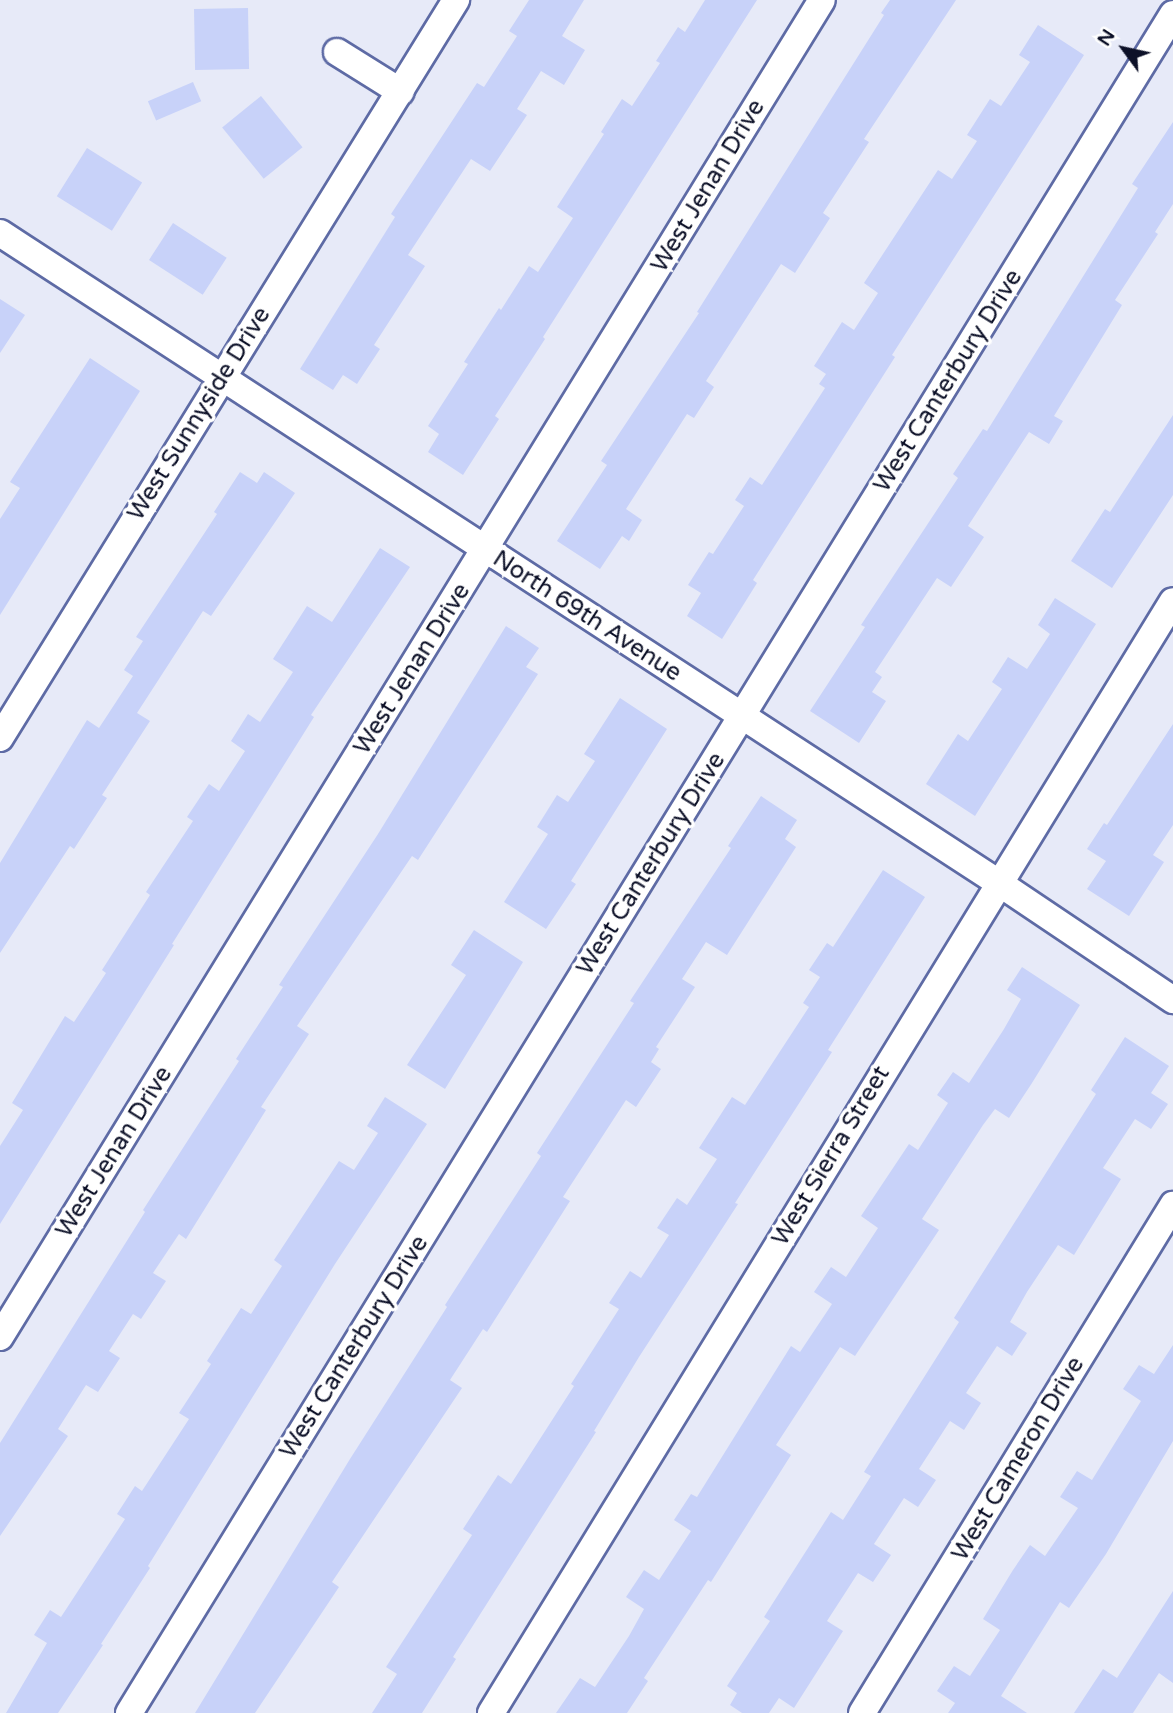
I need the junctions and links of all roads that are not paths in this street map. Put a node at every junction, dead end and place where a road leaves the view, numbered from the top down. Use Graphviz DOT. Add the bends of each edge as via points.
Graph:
graph roads {
  1 [pos="456,0"];
  2 [pos="822,0"];
  3 [pos="1173,14"];
  4 [pos="337,52"];
  5 [pos="401,92"];
  6 [pos="0,233"];
  7 [pos="221,377"];
  8 [pos="486,549"];
  9 [pos="1173,601"];
  10 [pos="741,717"];
  11 [pos="0,738"];
  12 [pos="999,883"];
  13 [pos="1173,1000"];
  14 [pos="1173,1205"];
  15 [pos="0,1337"];
  16 [pos="130,1713"];
  17 [pos="491,1713"];
  18 [pos="862,1713"];
  1 -- 5 [label="street, West Sunnyside Drive"];
  2 -- 8 [label="street, West Jenan Drive"];
  3 -- 10 [label="street, West Canterbury Drive"];
  4 -- 5 [label="street"];
  5 -- 7 [label="street, West Sunnyside Drive"];
  6 -- 7 [label="street, North 69th Avenue"];
  7 -- 8 [label="street, North 69th Avenue"];
  7 -- 11 [label="street, West Sunnyside Drive"];
  8 -- 10 [label="street, North 69th Avenue"];
  8 -- 15 [label="street, West Jenan Drive"];
  9 -- 12 [label="street, West Sierra Street"];
  10 -- 12 [label="street, North 69th Avenue"];
  10 -- 16 [label="street, West Canterbury Drive"];
  12 -- 13 [label="street, North 69th Avenue"];
  12 -- 17 [label="street, West Sierra Street"];
  14 -- 18 [label="street, West Cameron Drive"];
}
